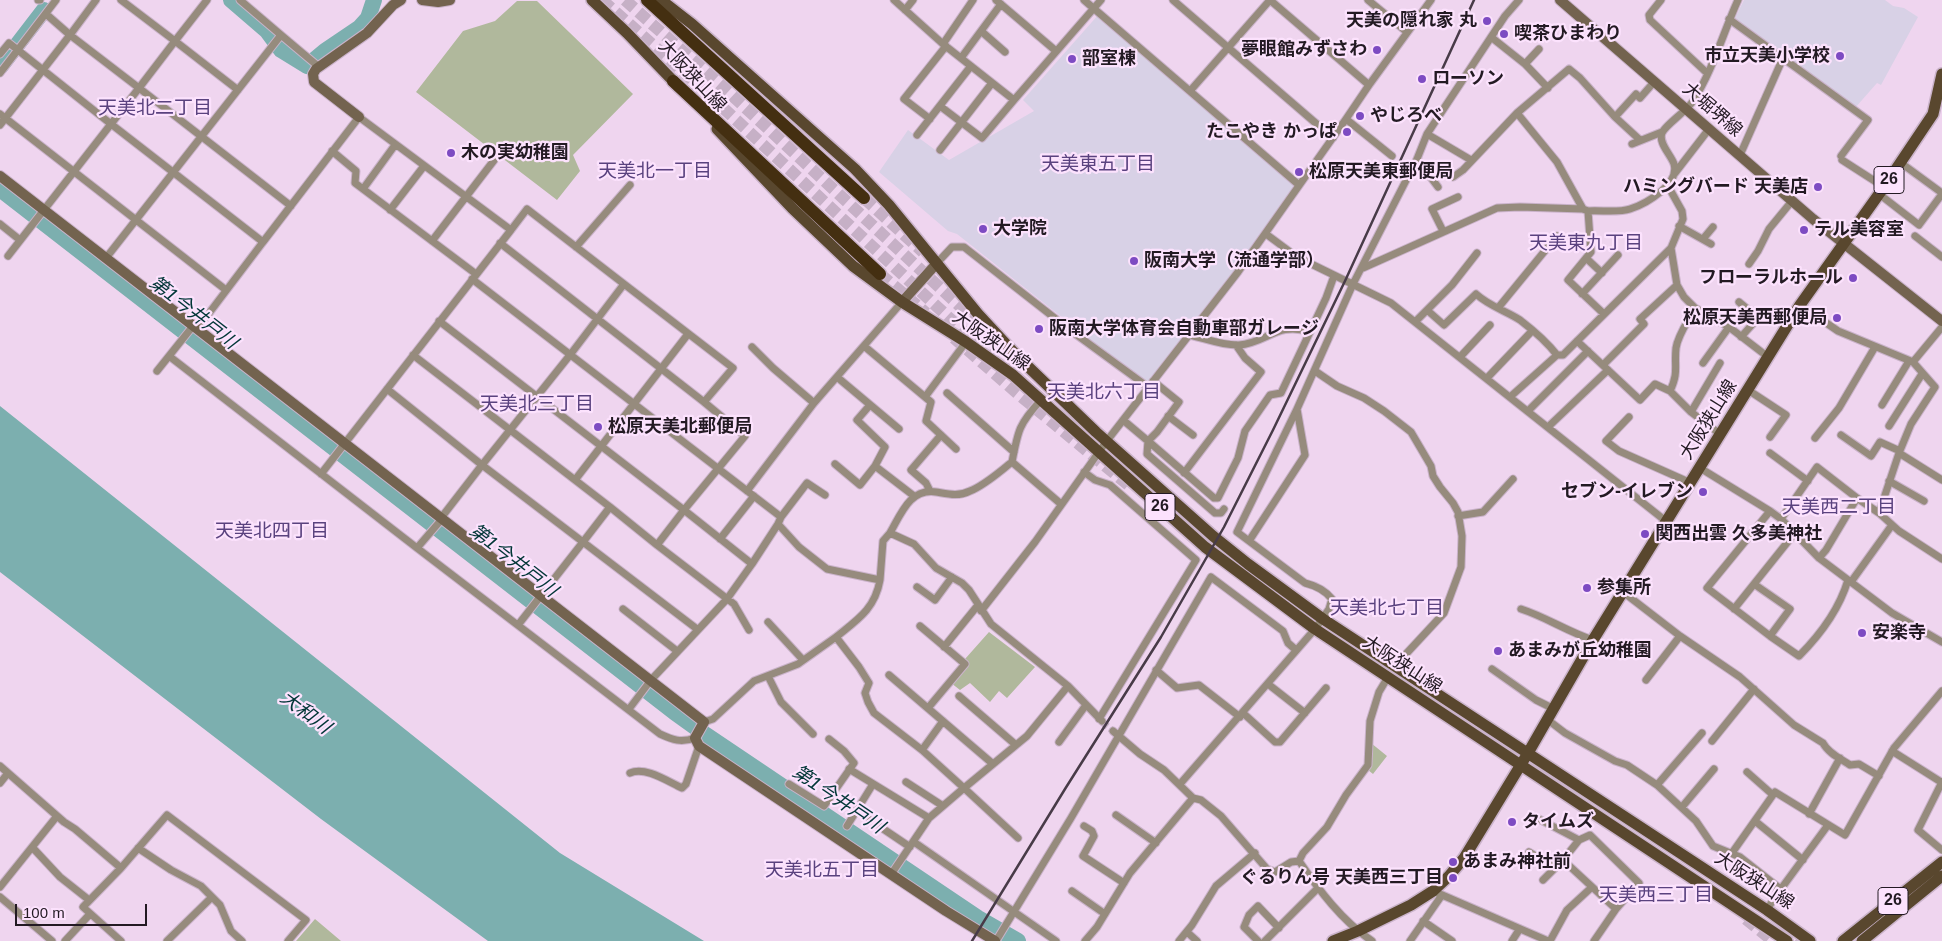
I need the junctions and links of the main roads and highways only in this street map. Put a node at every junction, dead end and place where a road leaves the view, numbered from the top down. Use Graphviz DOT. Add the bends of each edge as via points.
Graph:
graph roads {
  1 [pos="592,0"];
  2 [pos="647,0"];
  3 [pos="661,0"];
  4 [pos="1942,74"];
  5 [pos="673,81"];
  6 [pos="1939,113"];
  7 [pos="864,198"];
  8 [pos="880,274"];
  9 [pos="1528,753"];
  10 [pos="1521,764"];
  11 [pos="1942,862"];
  12 [pos="1942,876"];
  13 [pos="1351,935"];
  14 [pos="1333,941"];
  15 [pos="1787,941"];
  16 [pos="1810,941"];
  17 [pos="1844,941"];
  18 [pos="1862,941"];
  1 -- 5 [label="main road, 大阪狭山線 / 26"];
  2 -- 7 [label="highway"];
  3 -- 9 [label="main road, 大阪狭山線 / 26" via="855,169 1017,356 1106,442 1213,536 1323,619"];
  4 -- 6 [label="main road, 大阪狭山線 / 26"];
  5 -- 8 [label="highway"];
  5 -- 10 [label="main road, 大阪狭山線 / 26" via="813,230 853,266 1013,375 1205,547 1315,629"];
  6 -- 9 [label="main road, 大阪狭山線 / 26" via="1800,305"];
  9 -- 10 [label="main road, 大阪狭山線 / 26"];
  9 -- 16 [label="main road, 大阪狭山線 / 26"];
  10 -- 13 [label="main road, 大阪狭山線 / 26" via="1464,858 1438,893"];
  10 -- 15 [label="main road, 大阪狭山線 / 26"];
  11 -- 17 [label="main road, 26"];
  12 -- 18 [label="main road, 26"];
  13 -- 14 [label="main road, 大阪狭山線 / 26"];
}
